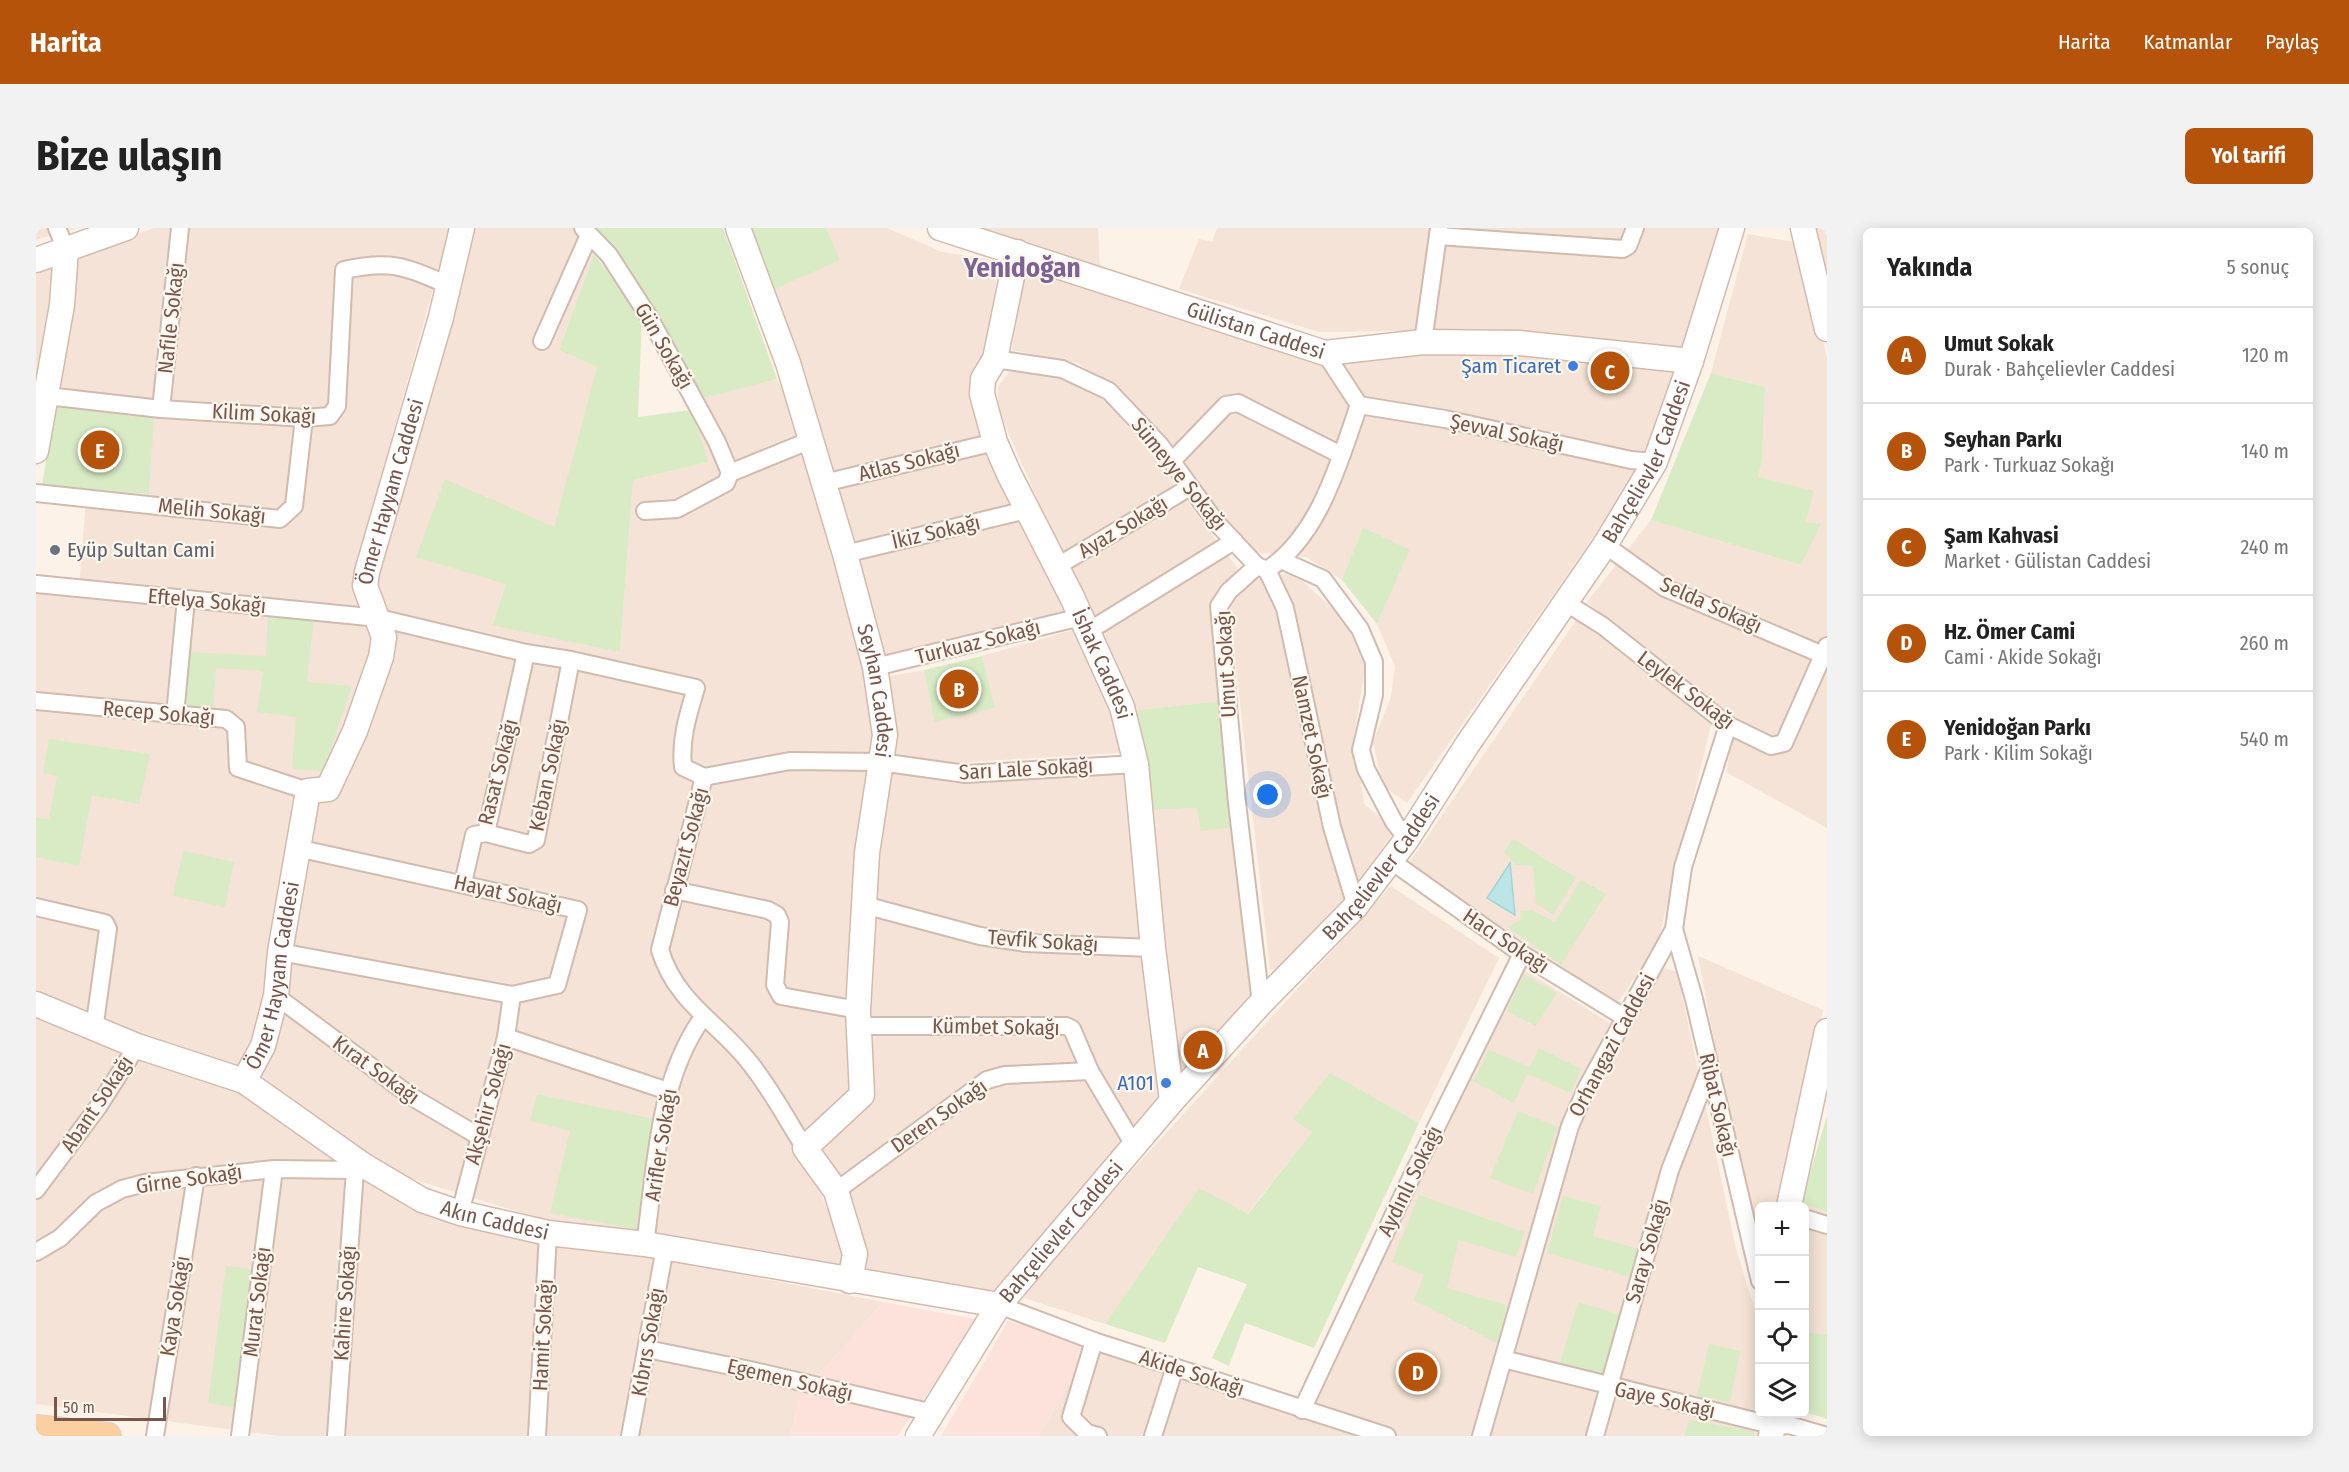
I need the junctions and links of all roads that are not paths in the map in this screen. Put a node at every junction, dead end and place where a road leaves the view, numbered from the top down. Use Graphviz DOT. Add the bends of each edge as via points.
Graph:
graph roads {
  1 [pos="57,228"];
  2 [pos="126,228"];
  3 [pos="180,228"];
  4 [pos="462,228"];
  5 [pos="738,228"];
  6 [pos="940,228"];
  7 [pos="1635,228"];
  8 [pos="1732,228"];
  9 [pos="1803,228"];
  10 [pos="586,231"];
  11 [pos="1438,232"];
  12 [pos="66,250"];
  13 [pos="1017,252"];
  14 [pos="36,260"];
  15 [pos="450,286"];
  16 [pos="1827,329"];
  17 [pos="542,341"];
  18 [pos="1423,342"];
  19 [pos="1325,353"];
  20 [pos="995,359"];
  21 [pos="1691,361"];
  22 [pos="47,396"];
  23 [pos="1359,405"];
  24 [pos="161,409"];
  25 [pos="304,418"];
  26 [pos="811,440"];
  27 [pos="994,442"];
  28 [pos="36,451"];
  29 [pos="1341,455"];
  30 [pos="1172,461"];
  31 [pos="1655,462"];
  32 [pos="730,473"];
  33 [pos="824,483"];
  34 [pos="1190,487"];
  35 [pos="36,493"];
  36 [pos="1026,510"];
  37 [pos="645,511"];
  38 [pos="1234,541"];
  39 [pos="1605,545"];
  40 [pos="845,554"];
  41 [pos="1268,565"];
  42 [pos="1056,567"];
  43 [pos="36,584"];
  44 [pos="186,599"];
  45 [pos="1565,602"];
  46 [pos="379,618"];
  47 [pos="1084,625"];
  48 [pos="1825,650"];
  49 [pos="526,653"];
  50 [pos="571,660"];
  51 [pos="875,667"];
  52 [pos="36,701"];
  53 [pos="175,715"];
  54 [pos="1728,725"];
  55 [pos="880,762"];
  56 [pos="1137,764"];
  57 [pos="704,777"];
  58 [pos="308,791"];
  59 [pos="486,833"];
  60 [pos="1407,839"];
  61 [pos="297,848"];
  62 [pos="1390,860"];
  63 [pos="463,883"];
  64 [pos="674,890"];
  65 [pos="864,905"];
  66 [pos="1356,906"];
  67 [pos="36,907"];
  68 [pos="1674,929"];
  69 [pos="1153,948"];
  70 [pos="280,952"];
  71 [pos="1522,954"];
  72 [pos="512,995"];
  73 [pos="276,996"];
  74 [pos="1261,1003"];
  75 [pos="38,1010"];
  76 [pos="703,1017"];
  77 [pos="1624,1017"];
  78 [pos="859,1018"];
  79 [pos="94,1030"];
  80 [pos="1827,1031"];
  81 [pos="506,1036"];
  82 [pos="137,1046"];
  83 [pos="1709,1070"];
  84 [pos="1090,1071"];
  85 [pos="244,1081"];
  86 [pos="668,1091"];
  87 [pos="1172,1101"];
  88 [pos="480,1137"];
  89 [pos="1134,1145"];
  90 [pos="805,1148"];
  91 [pos="359,1168"];
  92 [pos="274,1169"];
  93 [pos="196,1176"];
  94 [pos="36,1190"];
  95 [pos="836,1191"];
  96 [pos="1790,1202"];
  97 [pos="460,1213"];
  98 [pos="1809,1219"];
  99 [pos="1827,1224"];
  100 [pos="548,1233"];
  101 [pos="655,1246"];
  102 [pos="36,1252"];
  103 [pos="1755,1260"];
  104 [pos="850,1281"];
  105 [pos="999,1305"];
  106 [pos="1094,1341"];
  107 [pos="647,1349"];
  108 [pos="1503,1359"];
  109 [pos="1175,1367"];
  110 [pos="1609,1387"];
  111 [pos="1302,1410"];
  112 [pos="933,1413"];
  113 [pos="1774,1425"];
  114 [pos="36,1428"];
  115 [pos="108,1436"];
  116 [pos="155,1436"];
  117 [pos="240,1436"];
  118 [pos="336,1436"];
  119 [pos="537,1436"];
  120 [pos="630,1436"];
  121 [pos="918,1436"];
  122 [pos="1098,1436"];
  123 [pos="1153,1436"];
  124 [pos="1387,1436"];
  125 [pos="1481,1436"];
  126 [pos="1595,1436"];
  127 [pos="1827,1436"];
  1 -- 12 [label="street"];
  2 -- 12 [label="street"];
  3 -- 24 [label="street, Nafile Sokağı"];
  4 -- 15 [label="street, Ömer Hayyam Caddesi"];
  5 -- 26 [label="street, Seyhan Caddesi" via="788,363"];
  6 -- 13 [label="street, Gülistan Caddesi"];
  7 -- 11 [label="street" via="1623,249"];
  8 -- 21 [label="street, Bahçelievler Caddesi"];
  9 -- 16 [label="street"];
  10 -- 17 [label="street"];
  10 -- 32 [label="street, Gün Sokağı" via="609,255 649,317"];
  11 -- 18 [label="street"];
  12 -- 14 [label="street"];
  12 -- 22 [label="street" via="62,305"];
  13 -- 19 [label="street, Gülistan Caddesi"];
  13 -- 20 [label="street, İshak Caddesi"];
  15 -- 25 [label="street, Kilim Sokağı" via="401,265 372,263 344,270 337,406 330,416"];
  15 -- 46 [label="street, Ömer Hayyam Caddesi" via="367,573 365,586"];
  18 -- 19 [label="street, Gülistan Caddesi"];
  18 -- 21 [label="street, Gülistan Caddesi" via="1519,343"];
  19 -- 23 [label="street"];
  20 -- 27 [label="street, İshak Caddesi" via="983,379 982,394"];
  20 -- 30 [label="street, Sümeyye Sokağı" via="1062,369 1109,391"];
  21 -- 31 [label="street, Bahçelievler Caddesi"];
  22 -- 24 [label="street, Kilim Sokağı"];
  22 -- 28 [label="street"];
  23 -- 29 [label="street, Umut Sokağı"];
  23 -- 31 [label="street, Şevval Sokağı"];
  24 -- 25 [label="street, Kilim Sokağı"];
  25 -- 35 [label="street, Melih Sokağı" via="294,506 280,519"];
  26 -- 32 [label="street"];
  26 -- 33 [label="street, Seyhan Caddesi"];
  27 -- 33 [label="street, Atlas Sokağı"];
  27 -- 36 [label="street, İshak Caddesi"];
  29 -- 30 [label="street" via="1238,403 1226,405"];
  29 -- 41 [label="street, Umut Sokağı" via="1326,494 1296,545"];
  30 -- 34 [label="street, Sümeyye Sokağı"];
  31 -- 39 [label="street, Bahçelievler Caddesi"];
  32 -- 37 [label="street" via="726,483 677,509"];
  33 -- 40 [label="street, Seyhan Caddesi"];
  34 -- 38 [label="street, Sümeyye Sokağı"];
  34 -- 42 [label="street, Ayaz Sokağı"];
  36 -- 40 [label="street, İkiz Sokağı"];
  36 -- 42 [label="street, İshak Caddesi"];
  38 -- 41 [label="street, Sümeyye Sokağı"];
  38 -- 47 [label="street, Turkuaz Sokağı"];
  39 -- 45 [label="street, Bahçelievler Caddesi"];
  39 -- 48 [label="street, Selda Sokağı" via="1665,588"];
  40 -- 51 [label="street, Seyhan Caddesi"];
  41 -- 60 [label="street" via="1323,579 1360,629 1374,662 1374,695 1361,750 1366,769"];
  41 -- 66 [label="street, Namzet Sokağı" via="1285,608 1332,827"];
  41 -- 74 [label="street, Umut Sokağı" via="1229,591 1219,606"];
  42 -- 47 [label="street, İshak Caddesi"];
  43 -- 44 [label="street, Eftelya Sokağı"];
  44 -- 46 [label="street, Eftelya Sokağı"];
  44 -- 53 [label="street"];
  45 -- 54 [label="street, Leylek Sokağı" via="1603,626"];
  45 -- 60 [label="street, Bahçelievler Caddesi"];
  46 -- 49 [label="street, Beyazıt Sokağı"];
  46 -- 58 [label="street, Ömer Hayyam Caddesi" via="384,637 381,657 355,730 328,789"];
  47 -- 51 [label="street, Turkuaz Sokağı"];
  47 -- 56 [label="street, İshak Caddesi" via="1122,707"];
  48 -- 54 [label="street, Leylek Sokağı" via="1784,743 1771,746"];
  49 -- 50 [label="street, Beyazıt Sokağı"];
  49 -- 59 [label="street, Rasat Sokağı"];
  50 -- 57 [label="street, Beyazıt Sokağı" via="696,688 681,753 683,767"];
  50 -- 59 [label="street, Keban Sokağı" via="536,840 530,844"];
  51 -- 55 [label="street, Seyhan Caddesi" via="885,735"];
  52 -- 53 [label="street, Recep Sokağı"];
  53 -- 58 [label="street, Recep Sokağı" via="226,719 236,727 238,768"];
  54 -- 68 [label="street, Orhangazi Caddesi" via="1683,867"];
  55 -- 56 [label="street, Sarı Lale Sokağı" via="966,774"];
  55 -- 57 [label="street, Sarı Lale Sokağı" via="790,761"];
  55 -- 65 [label="street, Seyhan Caddesi"];
  56 -- 69 [label="street, İshak Caddesi"];
  57 -- 64 [label="street, Beyazıt Sokağı"];
  58 -- 61 [label="street, Ömer Hayyam Caddesi"];
  59 -- 63 [label="street, Rasat Sokağı" via="474,835"];
  60 -- 62 [label="street, Bahçelievler Caddesi"];
  61 -- 63 [label="street, Hayat Sokağı"];
  61 -- 70 [label="street, Ömer Hayyam Caddesi"];
  62 -- 66 [label="street, Bahçelievler Caddesi"];
  62 -- 71 [label="street, Hacı Sokağı"];
  63 -- 72 [label="street, Hayat Sokağı" via="578,910 557,985"];
  64 -- 76 [label="street, Beyazıt Sokağı" via="660,950 667,973"];
  64 -- 78 [label="street" via="777,915 780,922 776,985 781,996"];
  65 -- 69 [label="street, Tevfik Sokağı" via="980,936 1026,943"];
  65 -- 78 [label="street, Seyhan Caddesi"];
  66 -- 74 [label="street, Bahçelievler Caddesi"];
  67 -- 79 [label="street" via="105,923 108,929"];
  68 -- 77 [label="street, Orhangazi Caddesi"];
  68 -- 83 [label="street, Ribat Sokağı"];
  69 -- 87 [label="street, İshak Caddesi"];
  70 -- 72 [label="street, Hayat Sokağı"];
  70 -- 73 [label="street, Ömer Hayyam Caddesi"];
  71 -- 77 [label="street, Hacı Sokağı"];
  71 -- 111 [label="street, Aydınlı Sokağı"];
  72 -- 81 [label="street, Akşehir Sokağı"];
  73 -- 85 [label="street, Ömer Hayyam Caddesi" via="263,1046"];
  73 -- 88 [label="street, Kırat Sokağı" via="412,1097"];
  74 -- 87 [label="street, Bahçelievler Caddesi"];
  75 -- 79 [label="street, Akın Caddesi"];
  76 -- 86 [label="street, Arifler Sokağı" via="688,1038"];
  76 -- 90 [label="street, Beyazıt Sokağı" via="750,1062"];
  77 -- 108 [label="street, Orhangazi Caddesi" via="1570,1126"];
  78 -- 84 [label="street, Kümbet Sokağı" via="1066,1026 1072,1029"];
  78 -- 90 [label="street, Seyhan Caddesi" via="862,1095"];
  79 -- 82 [label="street, Akın Caddesi"];
  80 -- 96 [label="street"];
  81 -- 86 [label="street"];
  81 -- 88 [label="street, Akşehir Sokağı"];
  82 -- 85 [label="street, Akın Caddesi"];
  82 -- 94 [label="street, Abant Sokağı" via="98,1107"];
  83 -- 103 [label="street, Ribat Sokağı"];
  83 -- 110 [label="street, Saray Sokağı" via="1670,1170"];
  84 -- 89 [label="street, Kümbet Sokağı"];
  84 -- 95 [label="street, Deren Sokağı" via="1005,1075 987,1080"];
  85 -- 91 [label="street, Akın Caddesi"];
  86 -- 101 [label="street, Arifler Sokağı"];
  87 -- 89 [label="street, Bahçelievler Caddesi"];
  88 -- 97 [label="street, Akşehir Sokağı"];
  89 -- 105 [label="street, Bahçelievler Caddesi"];
  90 -- 95 [label="street, Beyazıt Sokağı"];
  91 -- 92 [label="street, Girne Sokağı"];
  91 -- 97 [label="street, Akın Caddesi" via="422,1200"];
  91 -- 118 [label="street, Kahire Sokağı"];
  92 -- 93 [label="street, Girne Sokağı"];
  92 -- 117 [label="street, Murat Sokağı"];
  93 -- 102 [label="street, Girne Sokağı" via="122,1189 96,1203 60,1238"];
  93 -- 116 [label="street, Kaya Sokağı"];
  95 -- 104 [label="street, Beyazıt Sokağı" via="855,1254"];
  97 -- 100 [label="street, Akın Caddesi"];
  98 -- 99 [label="street"];
  100 -- 101 [label="street, Akın Caddesi"];
  100 -- 119 [label="street, Hamit Sokağı"];
  101 -- 104 [label="street, Akın Caddesi"];
  101 -- 107 [label="street, Kıbrıs Sokağı"];
  104 -- 105 [label="street, Akın Caddesi"];
  105 -- 106 [label="street, Akide Sokağı"];
  105 -- 112 [label="street, Bahçelievler Caddesi"];
  106 -- 109 [label="street, Akide Sokağı"];
  106 -- 122 [label="street" via="1071,1417 1088,1433"];
  107 -- 112 [label="street, Egemen Sokağı"];
  107 -- 120 [label="street, Kıbrıs Sokağı"];
  108 -- 110 [label="street, Gaye Sokağı"];
  108 -- 125 [label="street, Orhangazi Caddesi"];
  109 -- 111 [label="street, Akide Sokağı"];
  109 -- 123 [label="street"];
  110 -- 113 [label="street, Gaye Sokağı"];
  110 -- 126 [label="street, Saray Sokağı"];
  111 -- 124 [label="street, Akide Sokağı"];
  112 -- 121 [label="street, Bahçelievler Caddesi"];
  113 -- 127 [label="street, Gaye Sokağı" via="1789,1425"];
  114 -- 115 [label="main road"];
}
